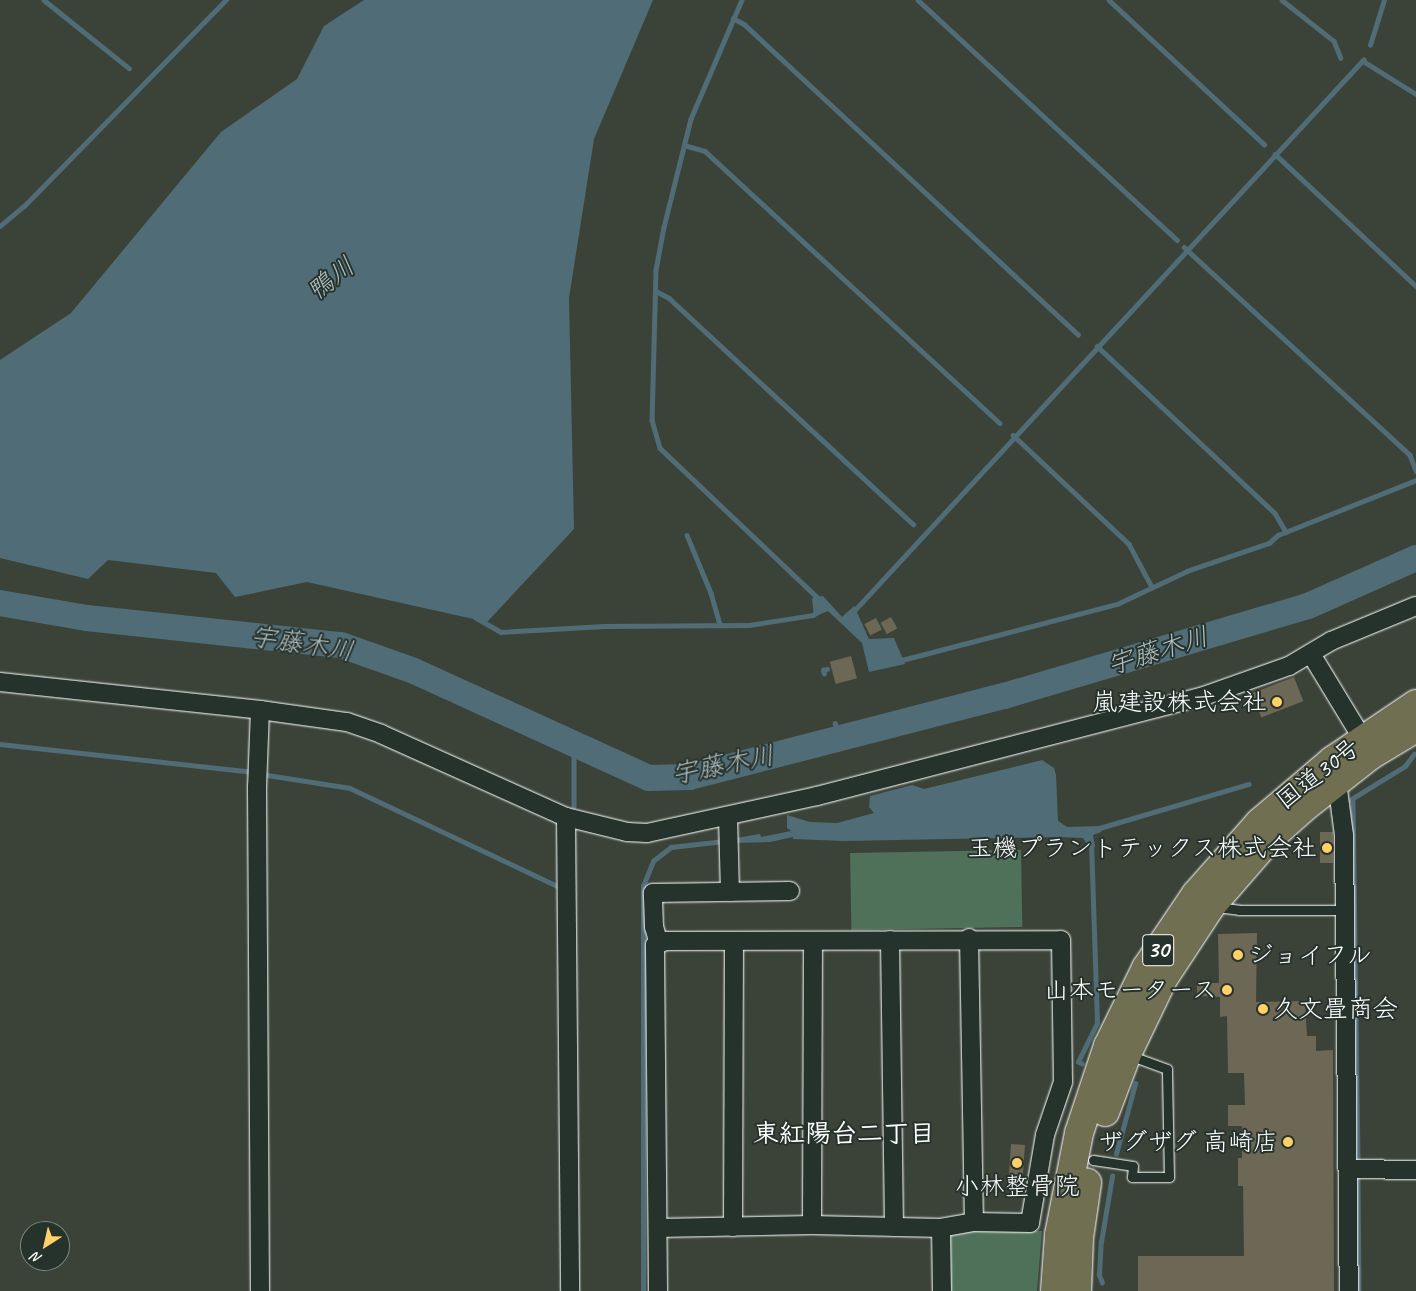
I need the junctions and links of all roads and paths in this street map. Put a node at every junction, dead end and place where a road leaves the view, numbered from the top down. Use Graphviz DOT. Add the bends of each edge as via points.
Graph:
graph roads {
  1 [pos="1416,606"];
  2 [pos="1311,654"];
  3 [pos="0,682"];
  4 [pos="1416,704"];
  5 [pos="260,710"];
  6 [pos="1416,728"];
  7 [pos="1362,738"];
  8 [pos="1337,782"];
  9 [pos="566,817"];
  10 [pos="728,817"];
  11 [pos="790,891"];
  12 [pos="730,892"];
  13 [pos="1211,906"];
  14 [pos="1345,910"];
  15 [pos="969,938"];
  16 [pos="890,940"];
  17 [pos="813,941"];
  18 [pos="734,943"];
  19 [pos="659,944"];
  20 [pos="1126,1054"];
  21 [pos="1093,1160"];
  22 [pos="1348,1169"];
  23 [pos="1416,1170"];
  24 [pos="974,1222"];
  25 [pos="812,1225"];
  26 [pos="733,1227"];
  27 [pos="894,1227"];
  28 [pos="658,1228"];
  29 [pos="941,1228"];
  30 [pos="260,1291"];
  31 [pos="570,1291"];
  32 [pos="658,1291"];
  33 [pos="942,1291"];
  34 [pos="1055,1291"];
  35 [pos="1077,1291"];
  36 [pos="1349,1291"];
  1 -- 2 [label="street" via="1331,641"];
  2 -- 7 [label="street"];
  2 -- 10 [label="street" via="1289,666 1201,697"];
  3 -- 5 [label="street"];
  4 -- 7 [label="highway, 国道30号 / 30"];
  5 -- 9 [label="street" via="347,722 381,734"];
  5 -- 30 [label="street" via="257,773"];
  6 -- 8 [label="highway, 国道30号 / 30" via="1371,755"];
  7 -- 34 [label="highway, 国道30号 / 30" via="1294,790 1222,861 1170,929 1146,968 1108,1046 1080,1133 1059,1235"];
  8 -- 13 [label="highway, 国道30号 / 30" via="1271,838"];
  8 -- 14 [label="street" via="1344,835"];
  9 -- 10 [label="street" via="611,829 647,833"];
  9 -- 31 [label="street"];
  10 -- 12 [label="street"];
  11 -- 12 [label="street"];
  12 -- 19 [label="street" via="653,893 654,927"];
  13 -- 14 [label="lane" via="1239,910"];
  13 -- 20 [label="highway, 国道30号 / 30" via="1163,979"];
  14 -- 22 [label="street"];
  15 -- 16 [label="street"];
  15 -- 24 [label="street"];
  15 -- 24 [label="street" via="1061,940 1063,1082 1045,1135 1030,1223"];
  16 -- 17 [label="street"];
  16 -- 27 [label="street"];
  17 -- 18 [label="street"];
  17 -- 25 [label="street"];
  18 -- 19 [label="street" via="666,941"];
  18 -- 26 [label="street"];
  19 -- 28 [label="street" via="655,946 654,956"];
  20 -- 21 [label="highway, 国道30号 / 30" via="1110,1094"];
  20 -- 21 [label="lane" via="1167,1069 1169,1177 1132,1177 1133,1166"];
  21 -- 35 [label="highway, 国道30号 / 30" via="1079,1238"];
  22 -- 23 [label="street"];
  22 -- 36 [label="street"];
  24 -- 29 [label="street"];
  25 -- 26 [label="street"];
  25 -- 27 [label="street"];
  26 -- 28 [label="street"];
  27 -- 29 [label="street"];
  28 -- 32 [label="street"];
  29 -- 33 [label="street"];
}
